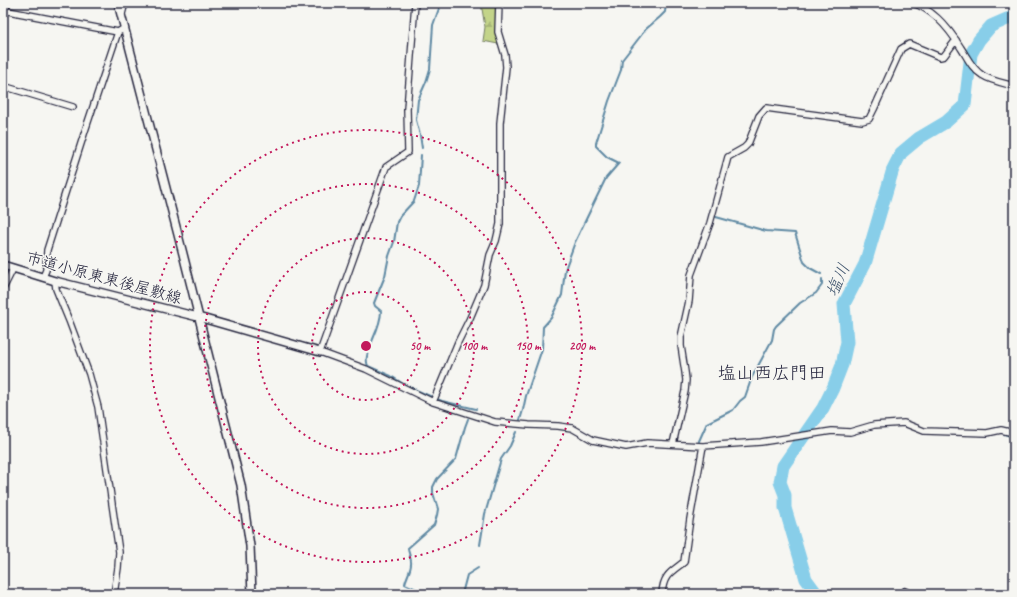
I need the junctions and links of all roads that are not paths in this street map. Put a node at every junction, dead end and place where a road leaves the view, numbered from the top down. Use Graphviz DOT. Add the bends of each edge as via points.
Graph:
graph roads {
  1 [pos="118,3"];
  2 [pos="125,3"];
  3 [pos="415,3"];
  4 [pos="499,3"];
  5 [pos="912,3"];
  6 [pos="3,10"];
  7 [pos="122,14"];
  8 [pos="122,30"];
  9 [pos="956,40"];
  10 [pos="3,86"];
  11 [pos="1014,86"];
  12 [pos="73,107"];
  13 [pos="3,265"];
  14 [pos="13,268"];
  15 [pos="43,277"];
  16 [pos="55,281"];
  17 [pos="3,289"];
  18 [pos="198,317"];
  19 [pos="320,352"];
  20 [pos="433,402"];
  21 [pos="1014,433"];
  22 [pos="673,444"];
  23 [pos="703,446"];
  24 [pos="905,591"];
  25 [pos="114,594"];
  26 [pos="252,594"];
  27 [pos="662,594"];
  28 [pos="911,594"];
  1 -- 7 [label="street"];
  2 -- 7 [label="street"];
  3 -- 19 [label="street" via="407,109 408,152 386,167"];
  4 -- 20 [label="street" via="498,32 506,67 500,123 500,224 484,285"];
  5 -- 9 [label="street" via="938,18"];
  6 -- 8 [label="street" via="97,28"];
  7 -- 8 [label="street"];
  8 -- 15 [label="street" via="85,131 47,250"];
  8 -- 18 [label="street"];
  9 -- 11 [label="street" via="974,68 982,75"];
  9 -- 22 [label="street" via="944,56 940,57 909,44 901,49 869,119 862,121 766,108 759,116 748,144 728,158 710,223 691,275 689,301 681,337 686,372 685,385"];
  10 -- 12 [label="street"];
  13 -- 14 [label="street, 市道小原東東後屋敷線"];
  14 -- 15 [label="street, 市道小原東東後屋敷線"];
  14 -- 17 [label="street"];
  15 -- 16 [label="street, 市道小原東東後屋敷線"];
  16 -- 18 [label="street, 市道小原東東後屋敷線"];
  16 -- 25 [label="street" via="89,374 98,407 119,552"];
  18 -- 19 [label="street, 市道小原東東後屋敷線"];
  18 -- 26 [label="street" via="241,485 250,546"];
  19 -- 20 [label="street" via="366,369"];
  20 -- 22 [label="street" via="495,422 572,428 592,440 626,447 647,443"];
  21 -- 23 [label="street" via="1001,430 987,433 924,431 904,423 874,425 850,432 832,431 761,442"];
  22 -- 23 [label="street"];
  23 -- 27 [label="street" via="684,562 666,576"];
  24 -- 28 [label="street"];
}
